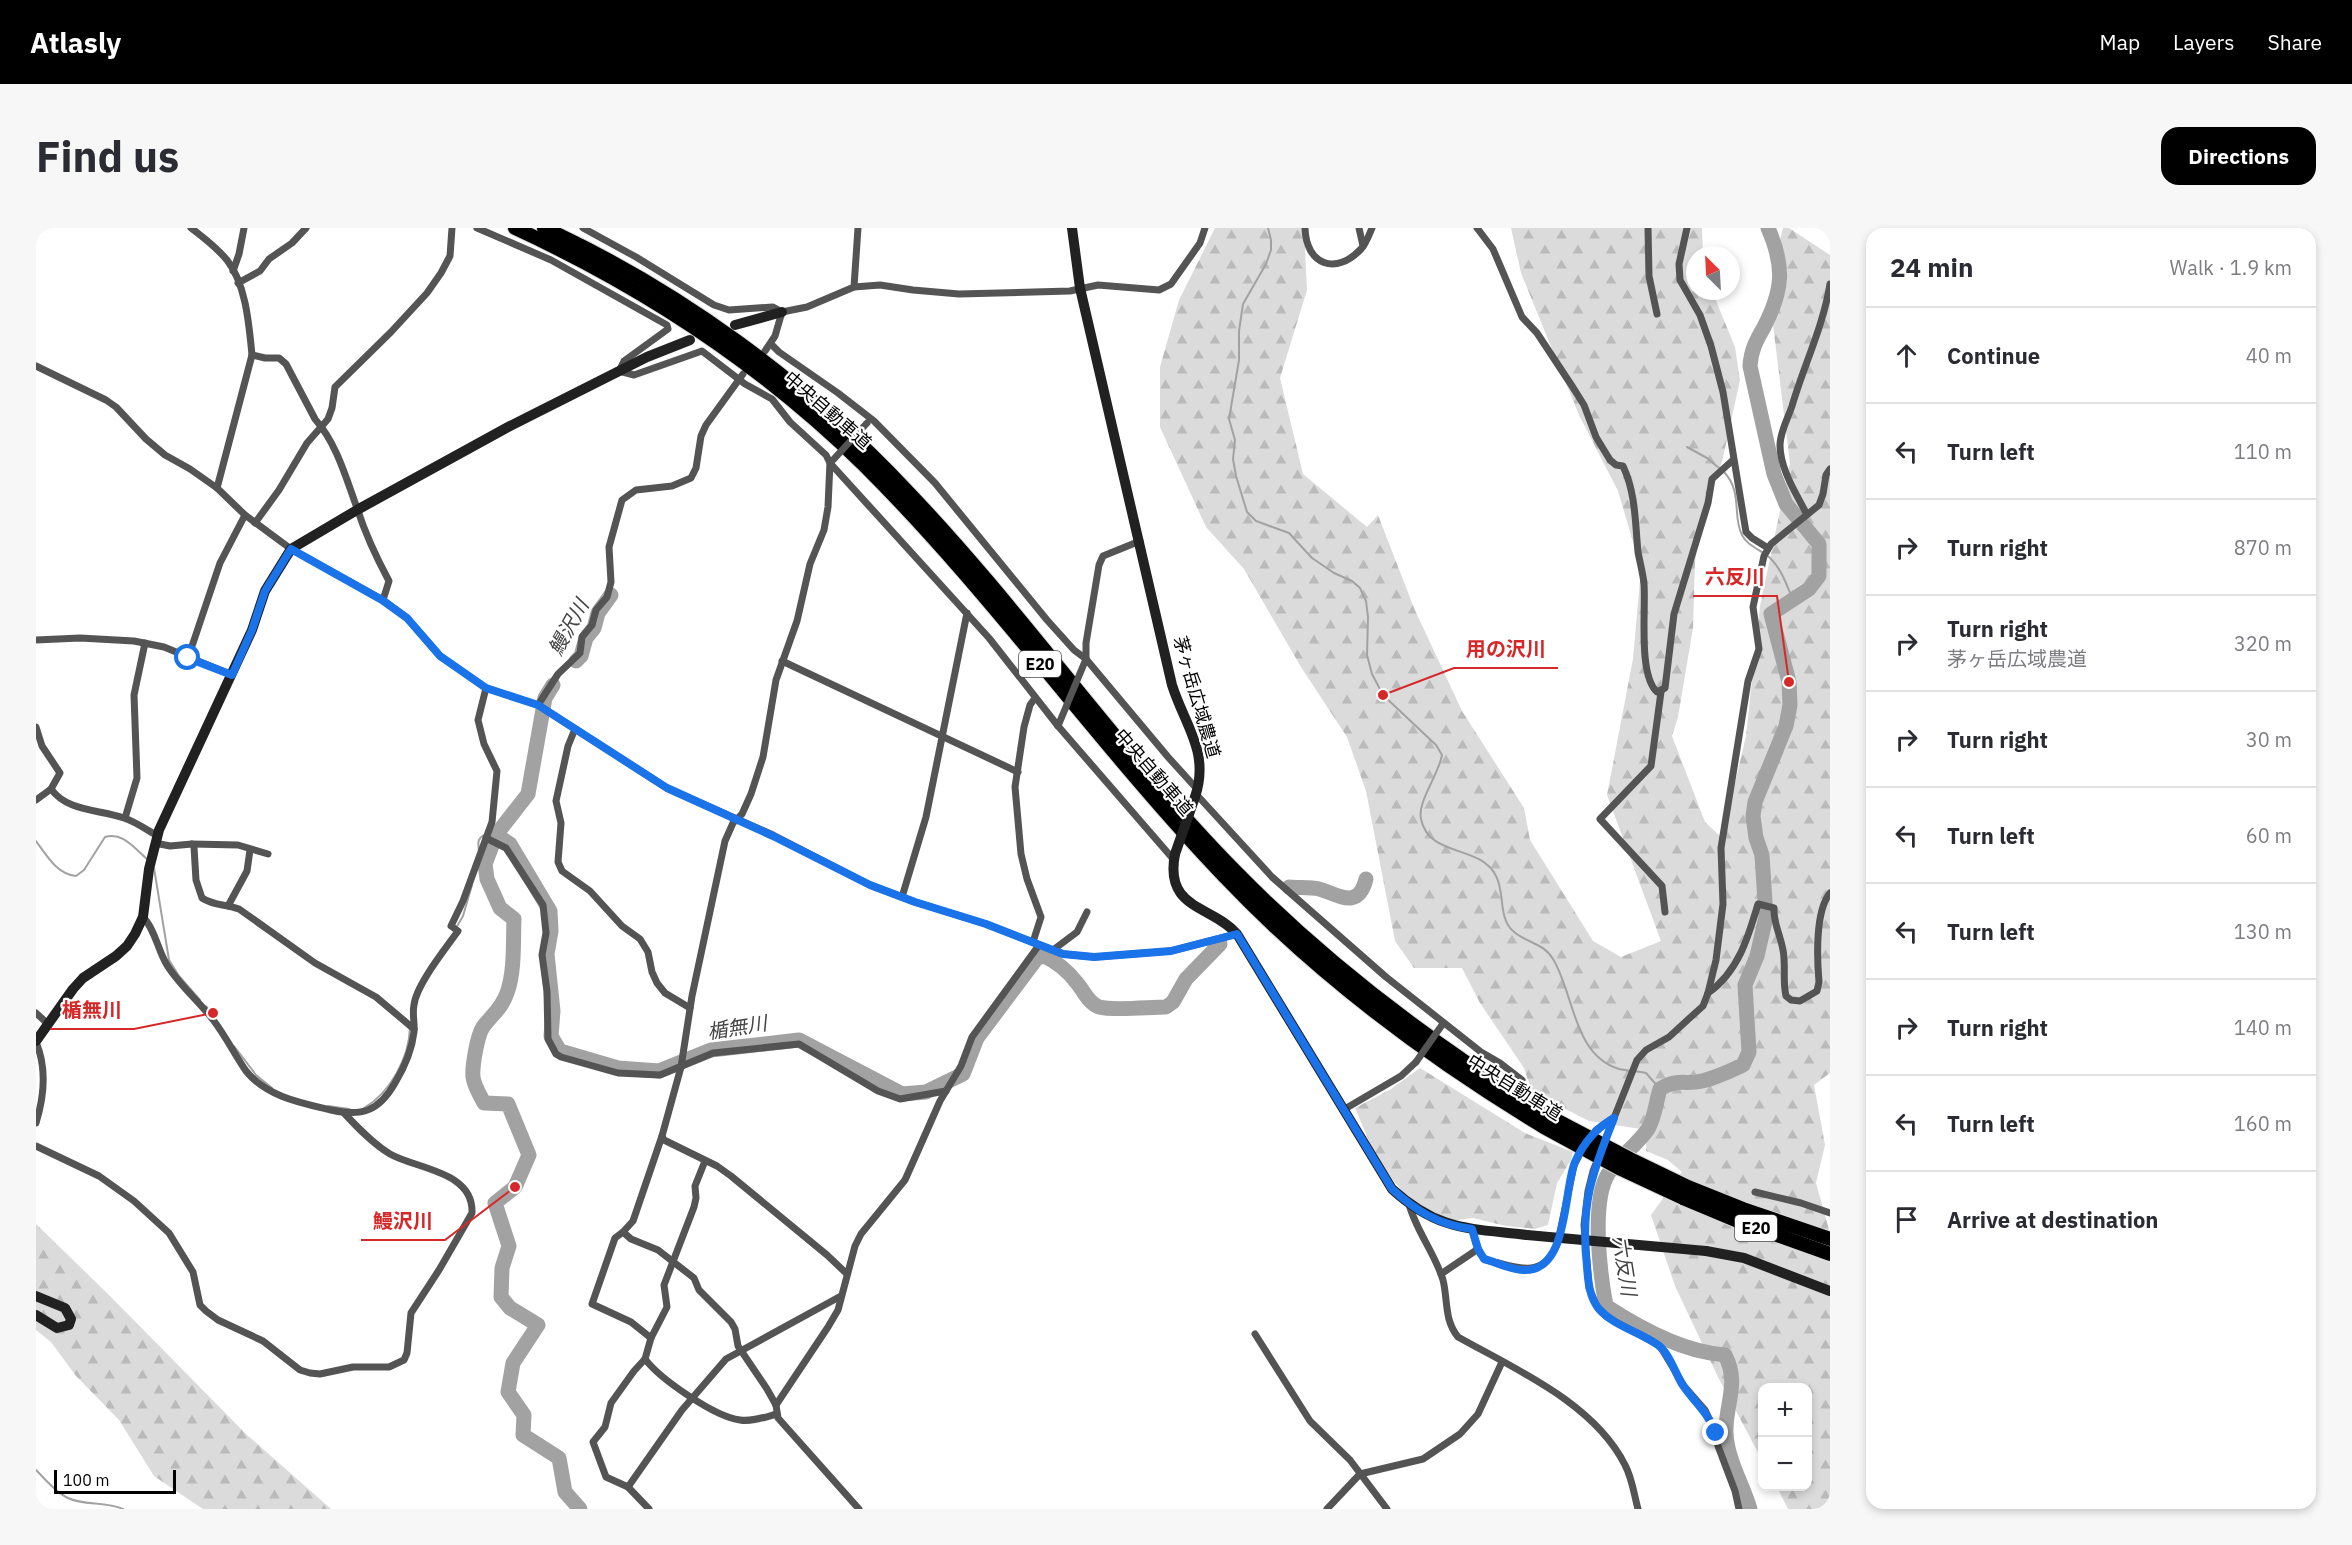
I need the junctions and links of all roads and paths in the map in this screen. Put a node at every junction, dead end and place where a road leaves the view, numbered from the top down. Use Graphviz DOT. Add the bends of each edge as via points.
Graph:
graph roads {
  1 [pos="191,228"];
  2 [pos="244,228"];
  3 [pos="306,228"];
  4 [pos="452,228"];
  5 [pos="477,228"];
  6 [pos="515,228"];
  7 [pos="544,228"];
  8 [pos="583,228"];
  9 [pos="858,228"];
  10 [pos="1072,228"];
  11 [pos="1205,228"];
  12 [pos="1305,228"];
  13 [pos="1359,228"];
  14 [pos="1372,228"];
  15 [pos="1477,228"];
  16 [pos="1648,228"];
  17 [pos="1687,228"];
  18 [pos="1363,246"];
  19 [pos="233,271"];
  20 [pos="238,283"];
  21 [pos="1830,284"];
  22 [pos="854,286"];
  23 [pos="1080,288"];
  24 [pos="782,312"];
  25 [pos="1657,314"];
  26 [pos="735,325"];
  27 [pos="690,340"];
  28 [pos="771,344"];
  29 [pos="765,351"];
  30 [pos="252,355"];
  31 [pos="36,366"];
  32 [pos="619,371"];
  33 [pos="741,376"];
  34 [pos="869,421"];
  35 [pos="322,427"];
  36 [pos="1733,460"];
  37 [pos="831,461"];
  38 [pos="1830,469"];
  39 [pos="217,488"];
  40 [pos="357,510"];
  41 [pos="1805,514"];
  42 [pos="246,515"];
  43 [pos="255,523"];
  44 [pos="1140,541"];
  45 [pos="291,549"];
  46 [pos="1766,551"];
  47 [pos="382,600"];
  48 [pos="967,613"];
  49 [pos="36,640"];
  50 [pos="145,643"];
  51 [pos="188,658"];
  52 [pos="1086,659"];
  53 [pos="782,661"];
  54 [pos="232,675"];
  55 [pos="486,688"];
  56 [pos="1661,692"];
  57 [pos="1035,698"];
  58 [pos="538,705"];
  59 [pos="1058,726"];
  60 [pos="36,727"];
  61 [pos="575,729"];
  62 [pos="941,736"];
  63 [pos="1018,772"];
  64 [pos="51,789"];
  65 [pos="1196,793"];
  66 [pos="36,800"];
  67 [pos="125,818"];
  68 [pos="736,819"];
  69 [pos="487,835"];
  70 [pos="156,839"];
  71 [pos="192,844"];
  72 [pos="250,849"];
  73 [pos="268,854"];
  74 [pos="1175,857"];
  75 [pos="1830,893"];
  76 [pos="902,897"];
  77 [pos="228,906"];
  78 [pos="1087,912"];
  79 [pos="1665,912"];
  80 [pos="143,917"];
  81 [pos="1237,934"];
  82 [pos="1036,943"];
  83 [pos="1053,950"];
  84 [pos="1708,993"];
  85 [pos="690,1008"];
  86 [pos="36,1013"];
  87 [pos="1443,1023"];
  88 [pos="48,1024"];
  89 [pos="414,1029"];
  90 [pos="36,1042"];
  91 [pos="681,1067"];
  92 [pos="1522,1080"];
  93 [pos="948,1088"];
  94 [pos="1343,1110"];
  95 [pos="344,1113"];
  96 [pos="1614,1118"];
  97 [pos="1547,1122"];
  98 [pos="36,1123"];
  99 [pos="662,1136"];
  100 [pos="36,1146"];
  101 [pos="705,1161"];
  102 [pos="1686,1192"];
  103 [pos="1755,1192"];
  104 [pos="1408,1204"];
  105 [pos="1830,1213"];
  106 [pos="1472,1229"];
  107 [pos="623,1232"];
  108 [pos="1830,1239"];
  109 [pos="1478,1249"];
  110 [pos="1830,1254"];
  111 [pos="672,1262"];
  112 [pos="847,1274"];
  113 [pos="1441,1274"];
  114 [pos="1830,1291"];
  115 [pos="36,1296"];
  116 [pos="841,1296"];
  117 [pos="36,1315"];
  118 [pos="1255,1334"];
  119 [pos="651,1338"];
  120 [pos="741,1351"];
  121 [pos="645,1359"];
  122 [pos="1502,1362"];
  123 [pos="692,1396"];
  124 [pos="776,1405"];
  125 [pos="777,1414"];
  126 [pos="1360,1474"];
  127 [pos="628,1487"];
  128 [pos="649,1509"];
  129 [pos="859,1509"];
  130 [pos="1327,1509"];
  131 [pos="1387,1509"];
  132 [pos="1638,1509"];
  133 [pos="1739,1509"];
  1 -- 19 [label="street" via="227,260"];
  2 -- 19 [label="street"];
  3 -- 20 [label="street" via="260,271"];
  4 -- 35 [label="street" via="450,256 441,273 368,357 335,387 332,408"];
  5 -- 32 [label="street" via="551,261 667,325 668,329 624,361"];
  6 -- 97 [label="highway, 中央自動車道 / E20" via="596,268 692,326 822,426 896,498 1171,819 1264,916 1389,1023 1461,1075"];
  7 -- 97 [label="highway, 中央自動車道 / E20" via="642,280 699,316 830,417 947,534 1180,811 1242,878 1295,929 1396,1014"];
  8 -- 24 [label="street" via="714,305 729,310 773,307"];
  9 -- 22 [label="street"];
  10 -- 23 [label="street, 茅ヶ岳広域農道"];
  11 -- 23 [label="street" via="1200,243 1165,288"];
  12 -- 18 [label="street" via="1306,246 1321,263 1340,262"];
  13 -- 18 [label="street"];
  14 -- 18 [label="street"];
  15 -- 56 [label="street" via="1492,249 1522,317 1537,333 1584,405 1596,437 1611,460 1623,466 1628,476 1644,580 1645,656 1654,690"];
  16 -- 25 [label="street" via="1650,276"];
  17 -- 36 [label="street" via="1679,264 1680,280 1700,315 1711,346 1723,392"];
  19 -- 20 [label="street"];
  20 -- 30 [label="street"];
  21 -- 41 [label="street" via="1817,336 1780,444 1785,467"];
  22 -- 23 [label="street" via="959,294 1041,293"];
  22 -- 24 [label="street" via="807,307"];
  23 -- 44 [label="street, 茅ヶ岳広域農道"];
  24 -- 26 [label="street"];
  24 -- 28 [label="street"];
  27 -- 32 [label="street"];
  28 -- 29 [label="street"];
  28 -- 34 [label="street"];
  30 -- 35 [label="street" via="279,358 286,364"];
  30 -- 39 [label="street"];
  31 -- 39 [label="street" via="106,400 165,455"];
  32 -- 33 [label="street" via="634,375 702,351"];
  32 -- 40 [label="street"];
  33 -- 37 [label="street" via="745,384 772,399"];
  33 -- 58 [label="street" via="706,425 691,478 672,486 636,489 622,500 609,547 611,582 607,597 582,637 580,653 558,674"];
  34 -- 37 [label="street, bridge"];
  34 -- 52 [label="street" via="935,483 1047,620"];
  35 -- 40 [label="street" via="344,470"];
  35 -- 43 [label="street" via="307,443"];
  36 -- 46 [label="street" via="1746,532"];
  36 -- 56 [label="street" via="1712,479 1674,614 1668,673"];
  37 -- 48 [label="street"];
  37 -- 53 [label="street" via="824,530"];
  38 -- 41 [label="street" via="1819,505"];
  39 -- 42 [label="street"];
  40 -- 45 [label="street"];
  40 -- 47 [label="street" via="389,581"];
  41 -- 46 [label="street"];
  42 -- 43 [label="street"];
  42 -- 51 [label="street" via="220,563"];
  43 -- 45 [label="street"];
  44 -- 52 [label="street" via="1103,556"];
  44 -- 65 [label="street, 茅ヶ岳広域農道" via="1172,685 1200,758"];
  45 -- 47 [label="street"];
  45 -- 54 [label="street" via="265,591"];
  46 -- 84 [label="street" via="1753,607 1759,649 1748,681 1721,848 1723,904"];
  47 -- 55 [label="street" via="407,618 440,656"];
  48 -- 57 [label="street"];
  48 -- 62 [label="street"];
  49 -- 50 [label="street" via="80,638"];
  50 -- 51 [label="street"];
  50 -- 67 [label="street" via="134,695 137,778"];
  51 -- 54 [label="street"];
  52 -- 59 [label="street, bridge"];
  52 -- 65 [label="street"];
  53 -- 62 [label="street"];
  53 -- 68 [label="street" via="761,766 742,814"];
  54 -- 70 [label="street"];
  55 -- 58 [label="street"];
  55 -- 69 [label="street" via="478,720 497,771"];
  56 -- 79 [label="street" via="1651,766 1600,819 1662,886"];
  57 -- 59 [label="street"];
  57 -- 63 [label="street" via="1024,727"];
  58 -- 61 [label="street"];
  59 -- 74 [label="street"];
  60 -- 64 [label="street" via="42,746 60,773"];
  61 -- 68 [label="street" via="667,788"];
  61 -- 85 [label="street" via="556,801 561,823 559,867 640,939 657,983 665,993"];
  62 -- 63 [label="street"];
  62 -- 76 [label="street" via="926,817"];
  63 -- 82 [label="street" via="1015,787 1021,854 1041,917"];
  64 -- 66 [label="street"];
  64 -- 67 [label="street" via="74,807"];
  65 -- 74 [label="street, 茅ヶ岳広域農道, bridge"];
  65 -- 87 [label="street" via="1272,877"];
  67 -- 70 [label="street"];
  68 -- 76 [label="street"];
  68 -- 85 [label="street" via="725,841"];
  69 -- 89 [label="street" via="451,926 456,929 417,996"];
  69 -- 91 [label="street" via="506,848 545,913 542,955 548,991 548,1040 556,1054 618,1073 660,1075"];
  70 -- 71 [label="street" via="170,846"];
  70 -- 80 [label="street"];
  71 -- 72 [label="street"];
  71 -- 77 [label="street" via="199,894 216,906"];
  72 -- 73 [label="street"];
  72 -- 77 [label="street" via="247,872"];
  74 -- 81 [label="street, 茅ヶ岳広域農道" via="1176,884 1188,902 1223,921"];
  75 -- 84 [label="street" via="1819,919 1817,991 1800,1001 1786,996 1783,948 1774,908 1758,904 1748,940 1733,967"];
  76 -- 82 [label="street"];
  77 -- 89 [label="street" via="239,909 315,963 376,997"];
  78 -- 83 [label="street" via="1077,932"];
  80 -- 88 [label="street" via="127,946 83,978"];
  80 -- 95 [label="street" via="171,971 213,1020 255,1080 281,1096"];
  81 -- 83 [label="street" via="1171,951 1094,957"];
  81 -- 94 [label="street, 茅ヶ岳広域農道"];
  82 -- 83 [label="street"];
  82 -- 93 [label="street" via="972,1038"];
  84 -- 96 [label="street" via="1693,1015 1669,1037 1646,1050 1635,1065"];
  85 -- 91 [label="street"];
  86 -- 88 [label="street"];
  87 -- 92 [label="street"];
  87 -- 94 [label="street, bridge" via="1416,1062 1401,1076"];
  88 -- 90 [label="street"];
  89 -- 95 [label="street" via="404,1064 382,1100 366,1112"];
  90 -- 98 [label="street" via="42,1063 43,1095"];
  91 -- 93 [label="street" via="713,1053 799,1044 878,1091 900,1099"];
  91 -- 99 [label="street"];
  93 -- 112 [label="street" via="905,1180 861,1234"];
  94 -- 104 [label="street, 茅ヶ岳広域農道" via="1381,1174"];
  95 -- 100 [label="street" via="390,1155 431,1169 464,1188 472,1205 472,1213 411,1313 404,1360 389,1367 310,1373 300,1370 263,1341 218,1320 200,1305 193,1272 169,1233 99,1176"];
  96 -- 109 [label="street" via="1596,1130 1574,1165 1558,1242 1544,1263 1524,1270 1484,1259"];
  96 -- 133 [label="street" via="1588,1191 1584,1225 1589,1288 1597,1307 1607,1317 1660,1346 1684,1386 1705,1410"];
  97 -- 102 [label="highway, 中央自動車道 / E20, bridge" via="1630,1160"];
  99 -- 101 [label="street"];
  99 -- 107 [label="street" via="633,1221"];
  101 -- 111 [label="street" via="695,1186 694,1207"];
  101 -- 112 [label="street" via="731,1176"];
  102 -- 108 [label="highway, 中央自動車道 / E20"];
  102 -- 110 [label="highway, 中央自動車道 / E20" via="1738,1221"];
  103 -- 105 [label="street"];
  104 -- 106 [label="street, 茅ヶ岳広域農道" via="1437,1221"];
  104 -- 113 [label="street"];
  106 -- 109 [label="street"];
  106 -- 114 [label="street, 茅ヶ岳広域農道, bridge" via="1706,1251 1744,1258"];
  107 -- 111 [label="street"];
  107 -- 119 [label="street" via="615,1238 592,1304 631,1322"];
  109 -- 113 [label="street"];
  111 -- 119 [label="street" via="663,1290 667,1307"];
  111 -- 120 [label="street" via="694,1278 699,1290 731,1322"];
  112 -- 116 [label="street"];
  113 -- 122 [label="street" via="1452,1330"];
  115 -- 117 [label="street" via="65,1308 71,1319 69,1325 57,1328"];
  116 -- 120 [label="street"];
  116 -- 124 [label="street" via="828,1327"];
  118 -- 126 [label="street" via="1310,1421"];
  119 -- 121 [label="street"];
  120 -- 123 [label="street" via="726,1359"];
  120 -- 124 [label="street"];
  121 -- 123 [label="street" via="663,1377"];
  121 -- 127 [label="street" via="611,1403 605,1427 593,1442 606,1477"];
  122 -- 126 [label="street" via="1478,1414 1460,1434 1423,1458"];
  122 -- 132 [label="street" via="1550,1388 1592,1423 1624,1463"];
  123 -- 125 [label="street" via="720,1414 742,1421"];
  123 -- 127 [label="street"];
  124 -- 125 [label="street"];
  125 -- 129 [label="street"];
  126 -- 130 [label="street"];
  126 -- 131 [label="street"];
  127 -- 128 [label="street"];
}
